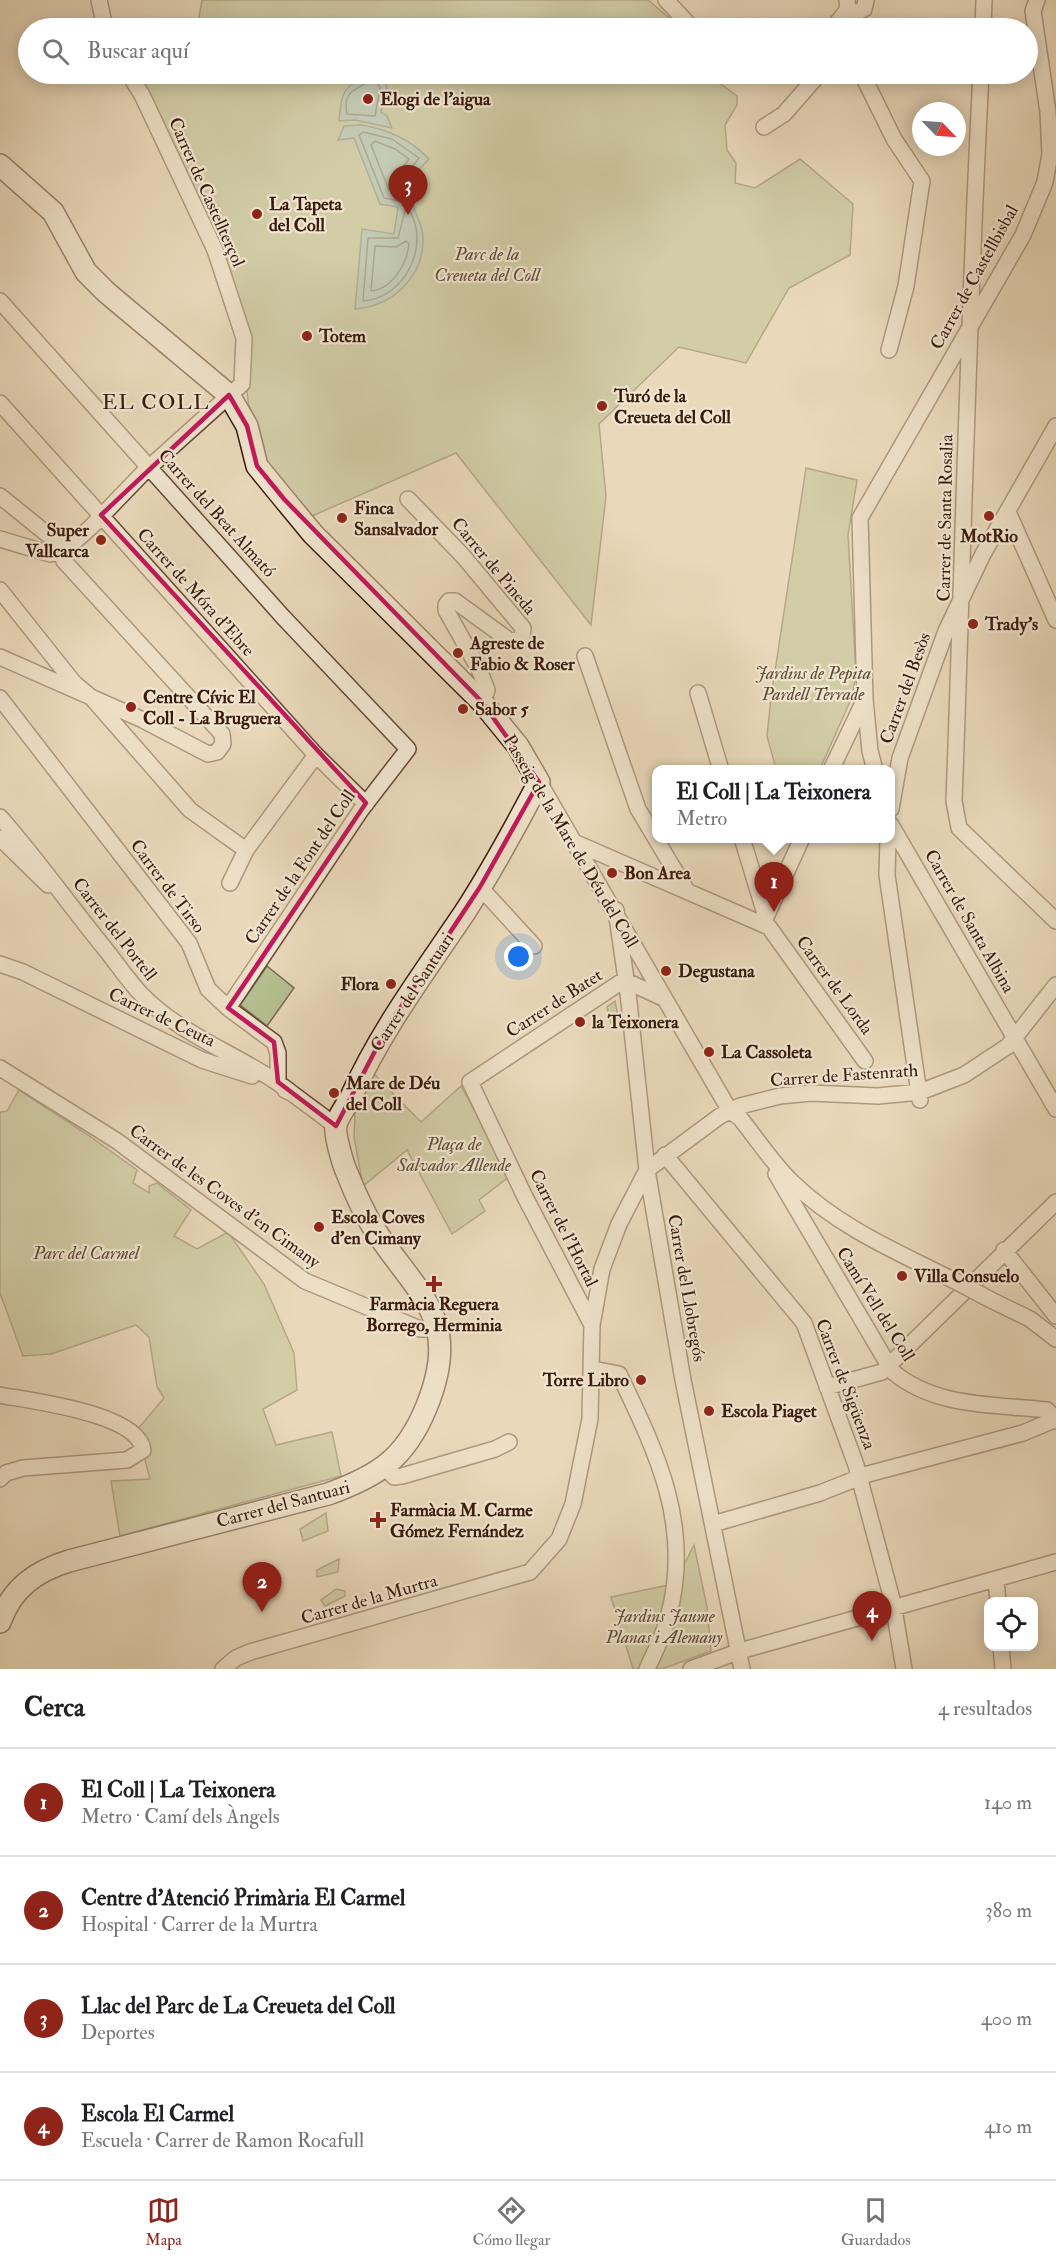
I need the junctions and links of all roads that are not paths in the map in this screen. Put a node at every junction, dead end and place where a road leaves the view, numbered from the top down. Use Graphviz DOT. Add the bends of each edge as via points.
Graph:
graph roads {
  1 [pos="99,0"];
  2 [pos="666,0"];
  3 [pos="868,0"];
  4 [pos="984,0"];
  5 [pos="1037,0"];
  6 [pos="849,7"];
  7 [pos="103,18"];
  8 [pos="683,18"];
  9 [pos="983,18"];
  10 [pos="1034,18"];
  11 [pos="1038,45"];
  12 [pos="135,84"];
  13 [pos="810,84"];
  14 [pos="867,84"];
  15 [pos="980,84"];
  16 [pos="764,127"];
  17 [pos="0,165"];
  18 [pos="0,301"];
  19 [pos="968,329"];
  20 [pos="889,350"];
  21 [pos="229,395"];
  22 [pos="0,403"];
  23 [pos="1056,426"];
  24 [pos="150,467"];
  25 [pos="0,495"];
  26 [pos="408,499"];
  27 [pos="1008,512"];
  28 [pos="101,515"];
  29 [pos="0,538"];
  30 [pos="60,553"];
  31 [pos="0,590"];
  32 [pos="963,592"];
  33 [pos="1056,620"];
  34 [pos="585,656"];
  35 [pos="0,657"];
  36 [pos="698,693"];
  37 [pos="0,698"];
  38 [pos="92,698"];
  39 [pos="865,699"];
  40 [pos="482,702"];
  41 [pos="408,749"];
  42 [pos="316,755"];
  43 [pos="720,765"];
  44 [pos="833,765"];
  45 [pos="874,765"];
  46 [pos="539,782"];
  47 [pos="895,786"];
  48 [pos="366,804"];
  49 [pos="4,824"];
  50 [pos="652,832"];
  51 [pos="895,832"];
  52 [pos="576,843"];
  53 [pos="659,843"];
  54 [pos="743,843"];
  55 [pos="800,843"];
  56 [pos="888,843"];
  57 [pos="246,850"];
  58 [pos="230,883"];
  59 [pos="480,886"];
  60 [pos="687,891"];
  61 [pos="616,910"];
  62 [pos="762,920"];
  63 [pos="1056,921"];
  64 [pos="534,946"];
  65 [pos="0,964"];
  66 [pos="624,980"];
  67 [pos="1056,985"];
  68 [pos="663,998"];
  69 [pos="228,1008"];
  70 [pos="1015,1038"];
  71 [pos="865,1061"];
  72 [pos="0,1068"];
  73 [pos="278,1082"];
  74 [pos="470,1082"];
  75 [pos="293,1094"];
  76 [pos="920,1096"];
  77 [pos="1056,1109"];
  78 [pos="730,1111"];
  79 [pos="336,1126"];
  80 [pos="666,1155"];
  81 [pos="647,1170"];
  82 [pos="1056,1202"];
  83 [pos="1004,1250"];
  84 [pos="1056,1316"];
  85 [pos="592,1325"];
  86 [pos="438,1329"];
  87 [pos="1056,1339"];
  88 [pos="888,1366"];
  89 [pos="593,1369"];
  90 [pos="827,1387"];
  91 [pos="0,1395"];
  92 [pos="1055,1420"];
  93 [pos="509,1442"];
  94 [pos="384,1466"];
  95 [pos="859,1478"];
  96 [pos="0,1479"];
  97 [pos="713,1524"];
  98 [pos="1056,1562"];
  99 [pos="530,1572"];
  100 [pos="996,1581"];
  101 [pos="998,1597"];
  102 [pos="893,1609"];
  103 [pos="0,1622"];
  104 [pos="1001,1651"];
  105 [pos="740,1652"];
  106 [pos="223,1669"];
  107 [pos="647,1669"];
  108 [pos="691,1669"];
  109 [pos="742,1669"];
  110 [pos="904,1669"];
  111 [pos="1003,1669"];
  1 -- 7 [label="street"];
  2 -- 8 [label="street"];
  3 -- 6 [label="street" via="863,10"];
  4 -- 9 [label="street"];
  5 -- 10 [label="street, Carrer de Castellbisbal"];
  11 -- 19 [label="street, Carrer de Castellbisbal" via="1048,112 1050,154 1045,182 1023,235"];
  12 -- 21 [label="street, Carrer de Castellterçol" via="215,250 244,338 242,384"];
  13 -- 16 [label="street" via="784,114"];
  14 -- 20 [label="street" via="894,139 922,181 906,286"];
  15 -- 19 [label="street, Carrer de Santa Rosalia"];
  17 -- 21 [label="street, Passeig de la Mare de Déu del Coll" via="53,212 86,272"];
  18 -- 24 [label="street, Carrer del Beat Almató"];
  19 -- 32 [label="street, Carrer de Santa Rosalia"];
  19 -- 39 [label="street, Carrer de Castellbisbal" via="860,518"];
  21 -- 24 [label="street, Carrer de Castellterçol"];
  21 -- 40 [label="street, Passeig de la Mare de Déu del Coll" via="247,426 257,466 284,500"];
  22 -- 28 [label="street, Carrer de Móra d'Ebre"];
  23 -- 27 [label="street, Carrer del Besòs"];
  24 -- 28 [label="street, Carrer de Castellterçol"];
  24 -- 41 [label="street, Carrer del Beat Almató" via="283,617"];
  25 -- 30 [label="street" via="58,543"];
  26 -- 40 [label="street, Carrer de Pineda" via="463,556 525,633 520,641 510,641 456,602 447,603 446,610 487,690"];
  27 -- 32 [label="street, Carrer del Besòs"];
  27 -- 33 [label="street"];
  28 -- 30 [label="street, Carrer de Castellterçol"];
  28 -- 42 [label="street, Carrer de Móra d'Ebre"];
  29 -- 30 [label="street" via="50,554"];
  30 -- 38 [label="street" via="222,734 221,748 210,754"];
  31 -- 38 [label="street" via="74,682"];
  32 -- 47 [label="street, Carrer del Besòs" via="900,758"];
  32 -- 63 [label="street, Carrer de Santa Rosalia" via="954,801 959,828"];
  34 -- 50 [label="street" via="638,808"];
  35 -- 38 [label="street"];
  36 -- 43 [label="street"];
  37 -- 69 [label="street, Carrer de Tirso" via="189,944 208,989"];
  38 -- 57 [label="street" via="190,810"];
  39 -- 44 [label="street"];
  39 -- 45 [label="street"];
  40 -- 46 [label="street, Passeig de la Mare de Déu del Coll" via="518,747"];
  41 -- 48 [label="street, Carrer de la Font del Coll"];
  42 -- 48 [label="street, Carrer de Móra d'Ebre"];
  42 -- 57 [label="street"];
  46 -- 52 [label="street, Passeig de la Mare de Déu del Coll"];
  46 -- 59 [label="street, Carrer del Santuari"];
  48 -- 69 [label="street, Carrer de la Font del Coll"];
  49 -- 73 [label="street, Carrer del Portell" via="46,871 141,994 181,1027"];
  51 -- 70 [label="street, Carrer de Santa Albina"];
  52 -- 60 [label="street, Carrer de Lorda"];
  52 -- 61 [label="street, Passeig de la Mare de Déu del Coll"];
  53 -- 60 [label="street"];
  54 -- 62 [label="street"];
  55 -- 62 [label="street"];
  56 -- 76 [label="street" via="887,875"];
  57 -- 58 [label="street"];
  59 -- 64 [label="street"];
  59 -- 79 [label="street, Carrer del Santuari" via="391,1021"];
  60 -- 62 [label="street, Carrer de Lorda"];
  61 -- 66 [label="street, Carrer del Llobregós"];
  61 -- 68 [label="street, Passeig de la Mare de Déu del Coll"];
  62 -- 71 [label="street, Carrer de Lorda"];
  65 -- 75 [label="street, Carrer de Ceuta" via="199,1058 241,1070"];
  66 -- 68 [label="street, Carrer de Batet"];
  66 -- 74 [label="street, Carrer de Batet"];
  66 -- 81 [label="street, Carrer del Llobregós"];
  67 -- 70 [label="street, Carrer de Fastenrath"];
  68 -- 78 [label="street, Passeig de la Mare de Déu del Coll"];
  69 -- 73 [label="street, Carrer de Tirso" via="274,1042"];
  70 -- 76 [label="street, Carrer de Fastenrath" via="964,1075"];
  70 -- 77 [label="street, Carrer de Santa Albina"];
  72 -- 86 [label="street, Carrer de les Coves d'en Cimany" via="117,1141 305,1281 420,1329"];
  73 -- 75 [label="street"];
  74 -- 85 [label="street, Carrer de l'Hortal"];
  75 -- 79 [label="street, Carrer de Ceuta"];
  76 -- 78 [label="street, Carrer de Fastenrath" via="811,1093 780,1096"];
  78 -- 80 [label="street, Carrer de Fastenrath"];
  78 -- 87 [label="street, Passeig de la Mare de Déu del Coll, bridge" via="740,1118 790,1181 823,1208 873,1240 1030,1320"];
  78 -- 88 [label="street, Camí Vell del Coll" via="777,1175"];
  79 -- 86 [label="street, Carrer del Santuari" via="343,1165 360,1206 425,1296"];
  80 -- 81 [label="street, Carrer de Fastenrath"];
  80 -- 90 [label="street, Carrer de Sigüenza" via="804,1323"];
  81 -- 85 [label="street, Carrer de Fastenrath" via="619,1224 602,1269"];
  81 -- 97 [label="street, Carrer del Llobregós" via="683,1380"];
  82 -- 83 [label="street"];
  83 -- 84 [label="street"];
  83 -- 88 [label="street"];
  85 -- 89 [label="street, Carrer de Fastenrath"];
  86 -- 94 [label="street, Carrer del Santuari" via="440,1363 430,1398 411,1439"];
  88 -- 90 [label="street" via="882,1372"];
  88 -- 92 [label="street, Camí Vell del Coll" via="902,1380 950,1399 1047,1410"];
  89 -- 99 [label="street, Carrer de Fastenrath" via="585,1452 573,1504 559,1539"];
  89 -- 107 [label="street" via="619,1374 650,1439 676,1520 676,1567 669,1615"];
  90 -- 95 [label="street, Carrer de Sigüenza"];
  91 -- 96 [label="street" via="72,1407 123,1428 137,1438 143,1450 127,1460 22,1468"];
  92 -- 95 [label="street" via="1023,1433"];
  93 -- 94 [label="street" via="402,1476 394,1477"];
  94 -- 103 [label="street, Carrer del Santuari" via="369,1478 328,1494 42,1570 21,1586"];
  95 -- 97 [label="street"];
  95 -- 102 [label="street, Carrer de Sigüenza"];
  97 -- 105 [label="street, Carrer del Llobregós"];
  98 -- 100 [label="street"];
  99 -- 106 [label="street, Carrer de la Murtra" via="250,1652"];
  100 -- 101 [label="street"];
  100 -- 102 [label="street"];
  102 -- 105 [label="street"];
  102 -- 110 [label="street, Carrer de Sigüenza"];
  104 -- 111 [label="street"];
  105 -- 108 [label="street"];
  105 -- 109 [label="street, Carrer del Llobregós"];
}
